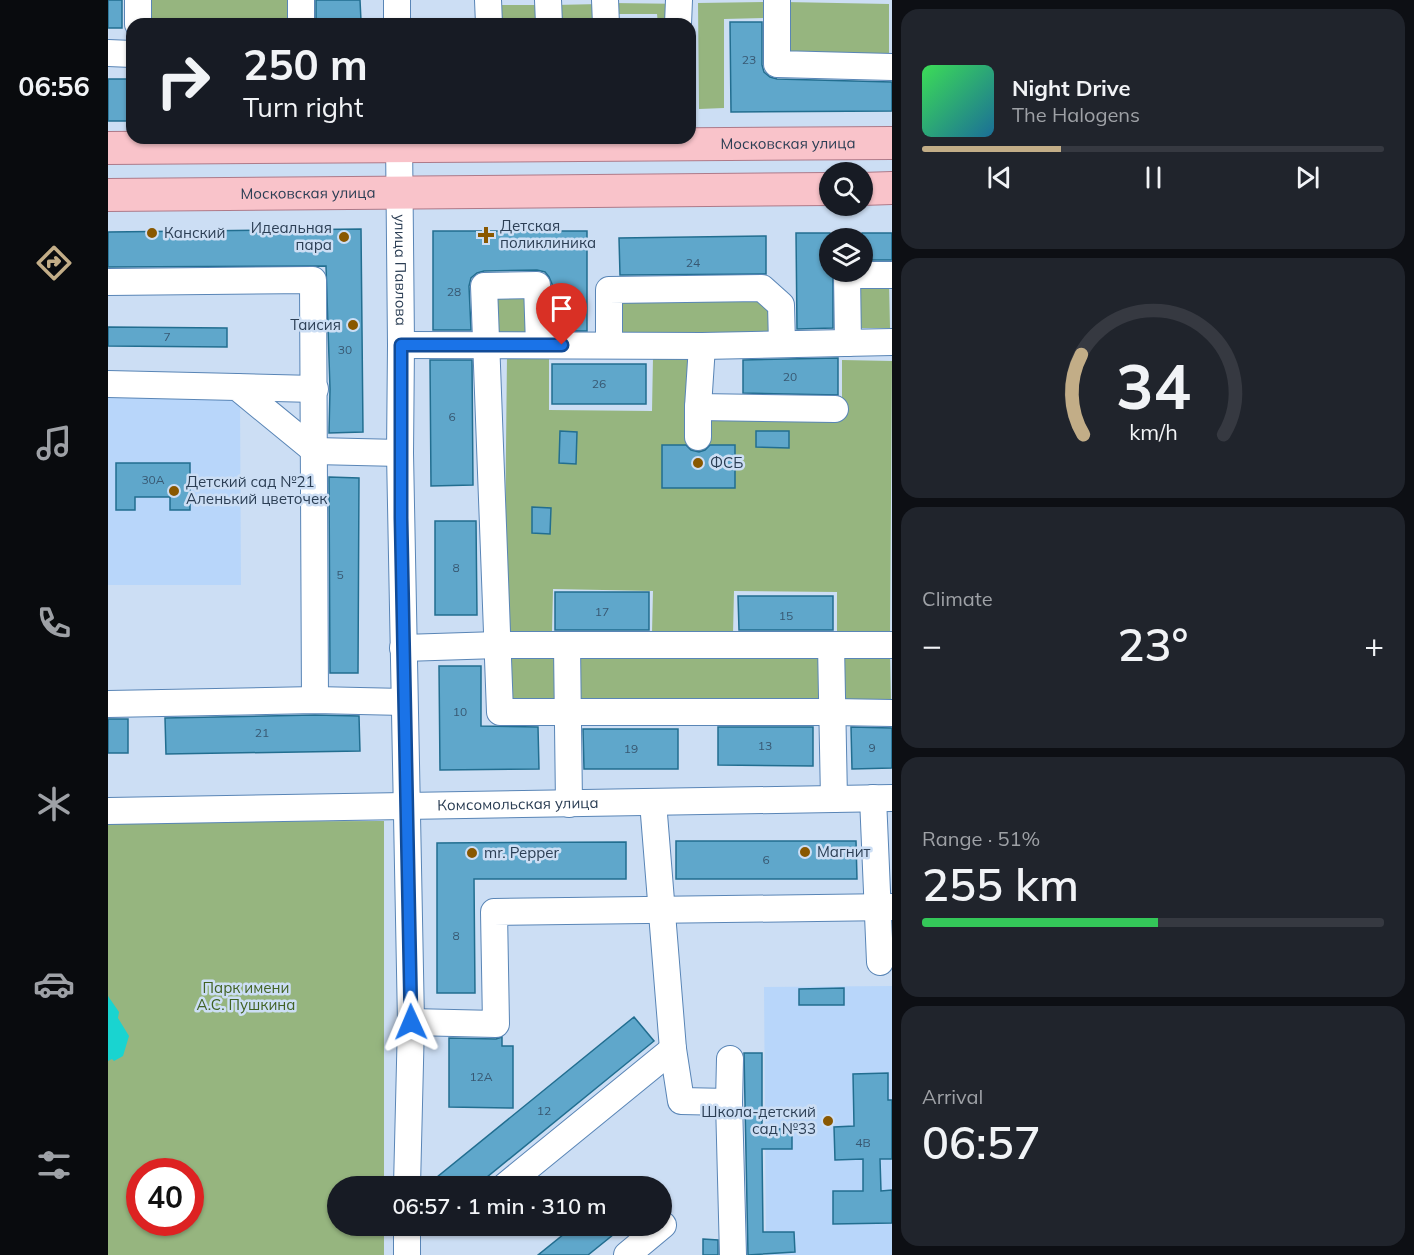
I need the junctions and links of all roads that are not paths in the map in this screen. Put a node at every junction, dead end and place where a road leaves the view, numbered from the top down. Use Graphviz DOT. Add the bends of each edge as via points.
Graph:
graph roads {
  1 [pos="138,0"];
  2 [pos="301,0"];
  3 [pos="397,0"];
  4 [pos="488,0"];
  5 [pos="548,0"];
  6 [pos="605,0"];
  7 [pos="679,0"];
  8 [pos="777,0"];
  9 [pos="138,18"];
  10 [pos="301,18"];
  11 [pos="397,18"];
  12 [pos="489,18"];
  13 [pos="549,18"];
  14 [pos="606,18"];
  15 [pos="678,18"];
  16 [pos="108,53"];
  17 [pos="126,54"];
  18 [pos="892,67"];
  19 [pos="696,141"];
  20 [pos="892,143"];
  21 [pos="302,144"];
  22 [pos="399,144"];
  23 [pos="108,148"];
  24 [pos="892,188"];
  25 [pos="819,189"];
  26 [pos="873,189"];
  27 [pos="399,193"];
  28 [pos="108,195"];
  29 [pos="892,275"];
  30 [pos="108,282"];
  31 [pos="892,342"];
  32 [pos="848,343"];
  33 [pos="782,344"];
  34 [pos="401,345"];
  35 [pos="486,345"];
  36 [pos="539,345"];
  37 [pos="609,345"];
  38 [pos="702,346"];
  39 [pos="108,384"];
  40 [pos="237,387"];
  41 [pos="315,389"];
  42 [pos="698,407"];
  43 [pos="836,409"];
  44 [pos="698,436"];
  45 [pos="315,451"];
  46 [pos="400,453"];
  47 [pos="498,645"];
  48 [pos="831,645"];
  49 [pos="892,645"];
  50 [pos="567,646"];
  51 [pos="403,648"];
  52 [pos="315,700"];
  53 [pos="404,702"];
  54 [pos="108,704"];
  55 [pos="569,712"];
  56 [pos="833,712"];
  57 [pos="892,714"];
  58 [pos="882,798"];
  59 [pos="834,799"];
  60 [pos="653,802"];
  61 [pos="569,804"];
  62 [pos="406,806"];
  63 [pos="108,811"];
  64 [pos="885,907"];
  65 [pos="663,910"];
  66 [pos="880,962"];
  67 [pos="411,1022"];
  68 [pos="673,1049"];
  69 [pos="730,1059"];
  70 [pos="729,1102"];
  71 [pos="407,1176"];
  72 [pos="517,1176"];
  73 [pos="412,1236"];
  74 [pos="650,1236"];
  75 [pos="407,1255"];
  76 [pos="627,1255"];
  77 [pos="733,1255"];
  1 -- 9 [label="street"];
  2 -- 10 [label="street"];
  3 -- 11 [label="street"];
  4 -- 12 [label="street"];
  5 -- 13 [label="street"];
  6 -- 14 [label="street"];
  7 -- 15 [label="street"];
  8 -- 18 [label="street" via="777,64"];
  16 -- 17 [label="street"];
  19 -- 20 [label="main road, Московская улица"];
  21 -- 23 [label="main road, Московская улица"];
  22 -- 27 [label="street, улица Павлова"];
  24 -- 26 [label="main road"];
  25 -- 27 [label="main road, Московская улица"];
  27 -- 28 [label="main road, Московская улица"];
  27 -- 34 [label="street, улица Павлова"];
  29 -- 32 [label="street" via="847,275"];
  30 -- 41 [label="street" via="313,280"];
  31 -- 32 [label="street"];
  32 -- 33 [label="street"];
  33 -- 37 [label="street" via="782,306 762,288 609,290"];
  33 -- 38 [label="street"];
  34 -- 35 [label="street"];
  34 -- 46 [label="street, улица Павлова"];
  35 -- 36 [label="street"];
  35 -- 36 [label="street" via="484,286 537,285"];
  35 -- 47 [label="street"];
  36 -- 37 [label="street"];
  37 -- 38 [label="street"];
  38 -- 42 [label="street"];
  39 -- 40 [label="street"];
  40 -- 41 [label="street"];
  40 -- 45 [label="street"];
  41 -- 45 [label="street"];
  42 -- 43 [label="street"];
  42 -- 44 [label="street"];
  45 -- 46 [label="street"];
  45 -- 52 [label="street"];
  46 -- 51 [label="street, улица Павлова"];
  47 -- 50 [label="street"];
  47 -- 51 [label="street"];
  47 -- 55 [label="street" via="500,712"];
  48 -- 49 [label="street"];
  48 -- 50 [label="street"];
  48 -- 56 [label="street"];
  50 -- 55 [label="street"];
  51 -- 53 [label="street, улица Павлова"];
  52 -- 53 [label="street"];
  52 -- 54 [label="street"];
  53 -- 62 [label="street, улица Павлова"];
  55 -- 56 [label="street"];
  55 -- 61 [label="street"];
  56 -- 57 [label="street"];
  56 -- 59 [label="street"];
  58 -- 59 [label="street, Комсомольская улица"];
  58 -- 64 [label="street"];
  59 -- 60 [label="street, Комсомольская улица"];
  60 -- 61 [label="street, Комсомольская улица"];
  60 -- 65 [label="street"];
  61 -- 62 [label="street, Комсомольская улица"];
  62 -- 63 [label="street, Комсомольская улица"];
  62 -- 67 [label="street, улица Павлова"];
  64 -- 65 [label="street"];
  64 -- 66 [label="street"];
  65 -- 67 [label="street" via="494,912 496,1024"];
  65 -- 68 [label="street"];
  67 -- 71 [label="street, улица Павлова"];
  68 -- 70 [label="street" via="681,1101"];
  68 -- 72 [label="street"];
  69 -- 70 [label="street"];
  70 -- 77 [label="street"];
  73 -- 75 [label="street"];
  74 -- 76 [label="street"];
}
